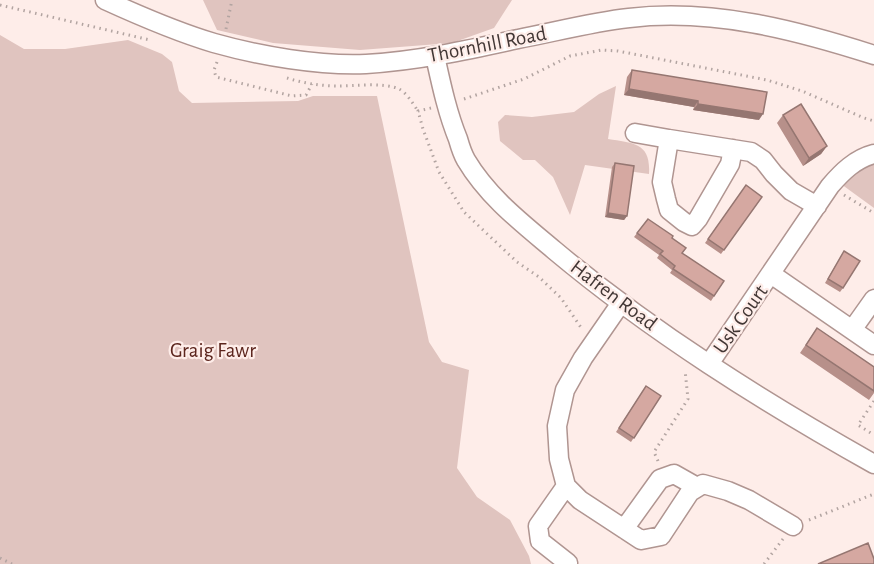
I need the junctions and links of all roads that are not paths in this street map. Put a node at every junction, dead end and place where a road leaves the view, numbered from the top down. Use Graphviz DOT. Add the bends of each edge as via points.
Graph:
graph roads {
  1 [pos="105,0"];
  2 [pos="874,55"];
  3 [pos="435,56"];
  4 [pos="635,133"];
  5 [pos="669,139"];
  6 [pos="733,149"];
  7 [pos="874,154"];
  8 [pos="817,206"];
  9 [pos="771,274"];
  10 [pos="874,299"];
  11 [pos="621,303"];
  12 [pos="852,330"];
  13 [pos="874,345"];
  14 [pos="709,364"];
  15 [pos="874,464"];
  16 [pos="566,486"];
  17 [pos="698,487"];
  18 [pos="793,526"];
  19 [pos="624,529"];
  20 [pos="568,563"];
  1 -- 3 [label="street, Thornhill Road" via="214,43 274,57 365,64"];
  2 -- 3 [label="street, Thornhill Road" via="765,26 670,16 571,27"];
  3 -- 11 [label="street, Hafren Road" via="453,128 465,158 484,186 510,213"];
  4 -- 5 [label="street"];
  5 -- 6 [label="street"];
  5 -- 6 [label="street" via="662,182 666,199 669,210 692,226 730,164"];
  6 -- 8 [label="street" via="751,152 764,160 791,191"];
  7 -- 8 [label="street, Usk Court" via="845,169"];
  8 -- 9 [label="street, Usk Court"];
  9 -- 12 [label="street, Usk Court"];
  9 -- 14 [label="street, Usk Court"];
  10 -- 12 [label="street"];
  11 -- 14 [label="street, Hafren Road"];
  11 -- 16 [label="street" via="565,390 557,426"];
  12 -- 13 [label="street, Usk Court"];
  14 -- 15 [label="street, Hafren Road"];
  16 -- 19 [label="street"];
  16 -- 20 [label="street" via="538,526 540,541"];
  17 -- 18 [label="street" via="703,484 728,491"];
  17 -- 19 [label="street" via="690,492 661,536 641,540"];
  17 -- 19 [label="street" via="674,474 660,479"];
}
